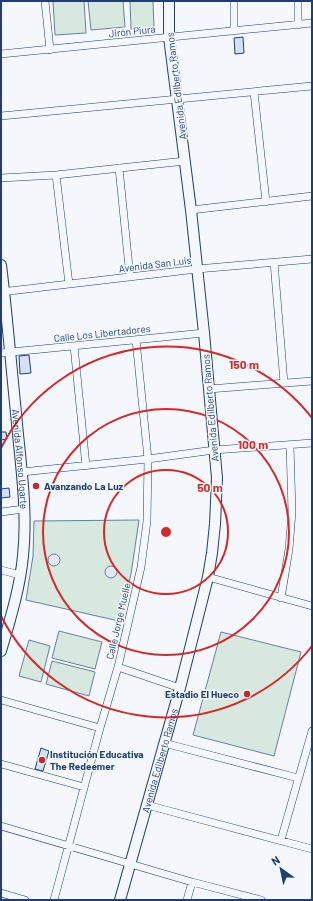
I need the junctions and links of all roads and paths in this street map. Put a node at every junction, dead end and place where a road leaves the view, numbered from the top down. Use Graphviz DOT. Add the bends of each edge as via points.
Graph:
graph roads {
  1 [pos="45,1"];
  2 [pos="169,1"];
  3 [pos="234,1"];
  4 [pos="298,1"];
  5 [pos="312,23"];
  6 [pos="298,24"];
  7 [pos="234,31"];
  8 [pos="170,37"];
  9 [pos="50,50"];
  10 [pos="1,54"];
  11 [pos="312,86"];
  12 [pos="254,92"];
  13 [pos="177,99"];
  14 [pos="1,116"];
  15 [pos="185,161"];
  16 [pos="119,168"];
  17 [pos="56,175"];
  18 [pos="1,178"];
  19 [pos="312,196"];
  20 [pos="266,202"];
  21 [pos="192,210"];
  22 [pos="312,258"];
  23 [pos="274,262"];
  24 [pos="1,265"];
  25 [pos="198,269"];
  26 [pos="130,277"];
  27 [pos="69,284"];
  28 [pos="3,292"];
  29 [pos="204,333"];
  30 [pos="136,340"];
  31 [pos="74,346"];
  32 [pos="5,353"];
  33 [pos="312,381"];
  34 [pos="284,383"];
  35 [pos="209,389"];
  36 [pos="312,443"];
  37 [pos="290,445"];
  38 [pos="214,450"];
  39 [pos="148,459"];
  40 [pos="86,466"];
  41 [pos="22,472"];
  42 [pos="24,509"];
  43 [pos="1,512"];
  44 [pos="1,570"];
  45 [pos="20,575"];
  46 [pos="208,577"];
  47 [pos="281,598"];
  48 [pos="312,606"];
  49 [pos="1,651"];
  50 [pos="118,667"];
  51 [pos="180,688"];
  52 [pos="1,700"];
  53 [pos="100,728"];
  54 [pos="312,731"];
  55 [pos="164,743"];
  56 [pos="1,764"];
  57 [pos="298,778"];
  58 [pos="84,787"];
  59 [pos="147,805"];
  60 [pos="1,826"];
  61 [pos="281,840"];
  62 [pos="68,846"];
  63 [pos="312,849"];
  64 [pos="130,864"];
  65 [pos="192,882"];
  66 [pos="1,893"];
  67 [pos="25,900"];
  68 [pos="54,900"];
  69 [pos="120,900"];
  70 [pos="187,900"];
  71 [pos="261,900"];
  1 -- 9 [label="street"];
  2 -- 8 [label="street, Avenida Edilberto Ramos"];
  3 -- 7 [label="street"];
  4 -- 6 [label="street"];
  5 -- 6 [label="street, Jirón Piura"];
  6 -- 7 [label="street, Jirón Piura"];
  7 -- 8 [label="street, Jirón Piura"];
  8 -- 9 [label="street, Jirón Piura"];
  8 -- 13 [label="street, Avenida Edilberto Ramos"];
  9 -- 10 [label="street, Jirón Piura"];
  11 -- 12 [label="street"];
  12 -- 13 [label="street"];
  12 -- 20 [label="street"];
  13 -- 14 [label="street"];
  13 -- 15 [label="street, Avenida Edilberto Ramos"];
  15 -- 16 [label="street"];
  15 -- 21 [label="street, Avenida Edilberto Ramos"];
  16 -- 17 [label="street"];
  16 -- 26 [label="street"];
  17 -- 18 [label="street"];
  17 -- 27 [label="street"];
  19 -- 20 [label="street"];
  20 -- 21 [label="street"];
  21 -- 25 [label="street, Avenida Edilberto Ramos"];
  22 -- 23 [label="street, Avenida San Luis"];
  23 -- 25 [label="street, Avenida San Luis"];
  23 -- 34 [label="street"];
  24 -- 28 [label="street, Avenida Alfonso Ugarte"];
  25 -- 26 [label="street, Avenida San Luis"];
  25 -- 29 [label="street, Avenida Edilberto Ramos"];
  26 -- 27 [label="street, Avenida San Luis"];
  27 -- 28 [label="street, Avenida San Luis"];
  28 -- 32 [label="street, Avenida Alfonso Ugarte"];
  29 -- 30 [label="street, Calle Los Libertadores"];
  29 -- 35 [label="street, Avenida Edilberto Ramos"];
  30 -- 31 [label="street, Calle Los Libertadores"];
  30 -- 39 [label="street, Calle Jorge Muelle"];
  31 -- 32 [label="street, Calle Los Libertadores"];
  31 -- 40 [label="street"];
  32 -- 41 [label="street, Avenida Alfonso Ugarte"];
  33 -- 34 [label="street"];
  34 -- 35 [label="street"];
  35 -- 38 [label="street, Avenida Edilberto Ramos"];
  36 -- 37 [label="street"];
  37 -- 38 [label="street"];
  37 -- 47 [label="street" via="292,512"];
  38 -- 39 [label="street"];
  38 -- 46 [label="street, Avenida Edilberto Ramos" via="217,478 216,524"];
  39 -- 40 [label="street"];
  39 -- 50 [label="street, Calle Jorge Muelle" via="147,521 141,567"];
  40 -- 41 [label="street"];
  41 -- 42 [label="street, Avenida Alfonso Ugarte"];
  42 -- 43 [label="street"];
  42 -- 45 [label="street, Avenida Alfonso Ugarte"];
  44 -- 45 [label="street"];
  45 -- 49 [label="street, Avenida Alfonso Ugarte"];
  46 -- 47 [label="street"];
  46 -- 51 [label="street, Avenida Edilberto Ramos"];
  47 -- 48 [label="street"];
  50 -- 51 [label="street"];
  50 -- 53 [label="street, Calle Jorge Muelle"];
  51 -- 55 [label="street, Avenida Edilberto Ramos"];
  52 -- 53 [label="street"];
  53 -- 58 [label="street, Calle Jorge Muelle"];
  54 -- 57 [label="street"];
  55 -- 57 [label="street"];
  55 -- 59 [label="street, Avenida Edilberto Ramos"];
  56 -- 58 [label="street"];
  57 -- 61 [label="street"];
  58 -- 62 [label="street, Calle Jorge Muelle"];
  59 -- 61 [label="street"];
  59 -- 64 [label="street, Avenida Edilberto Ramos"];
  60 -- 62 [label="street"];
  61 -- 63 [label="street"];
  62 -- 64 [label="street"];
  62 -- 68 [label="street, Calle Jorge Muelle"];
  64 -- 65 [label="street"];
  64 -- 69 [label="street, Avenida Edilberto Ramos"];
  65 -- 70 [label="street"];
  65 -- 71 [label="street"];
  66 -- 67 [label="street"];
}
